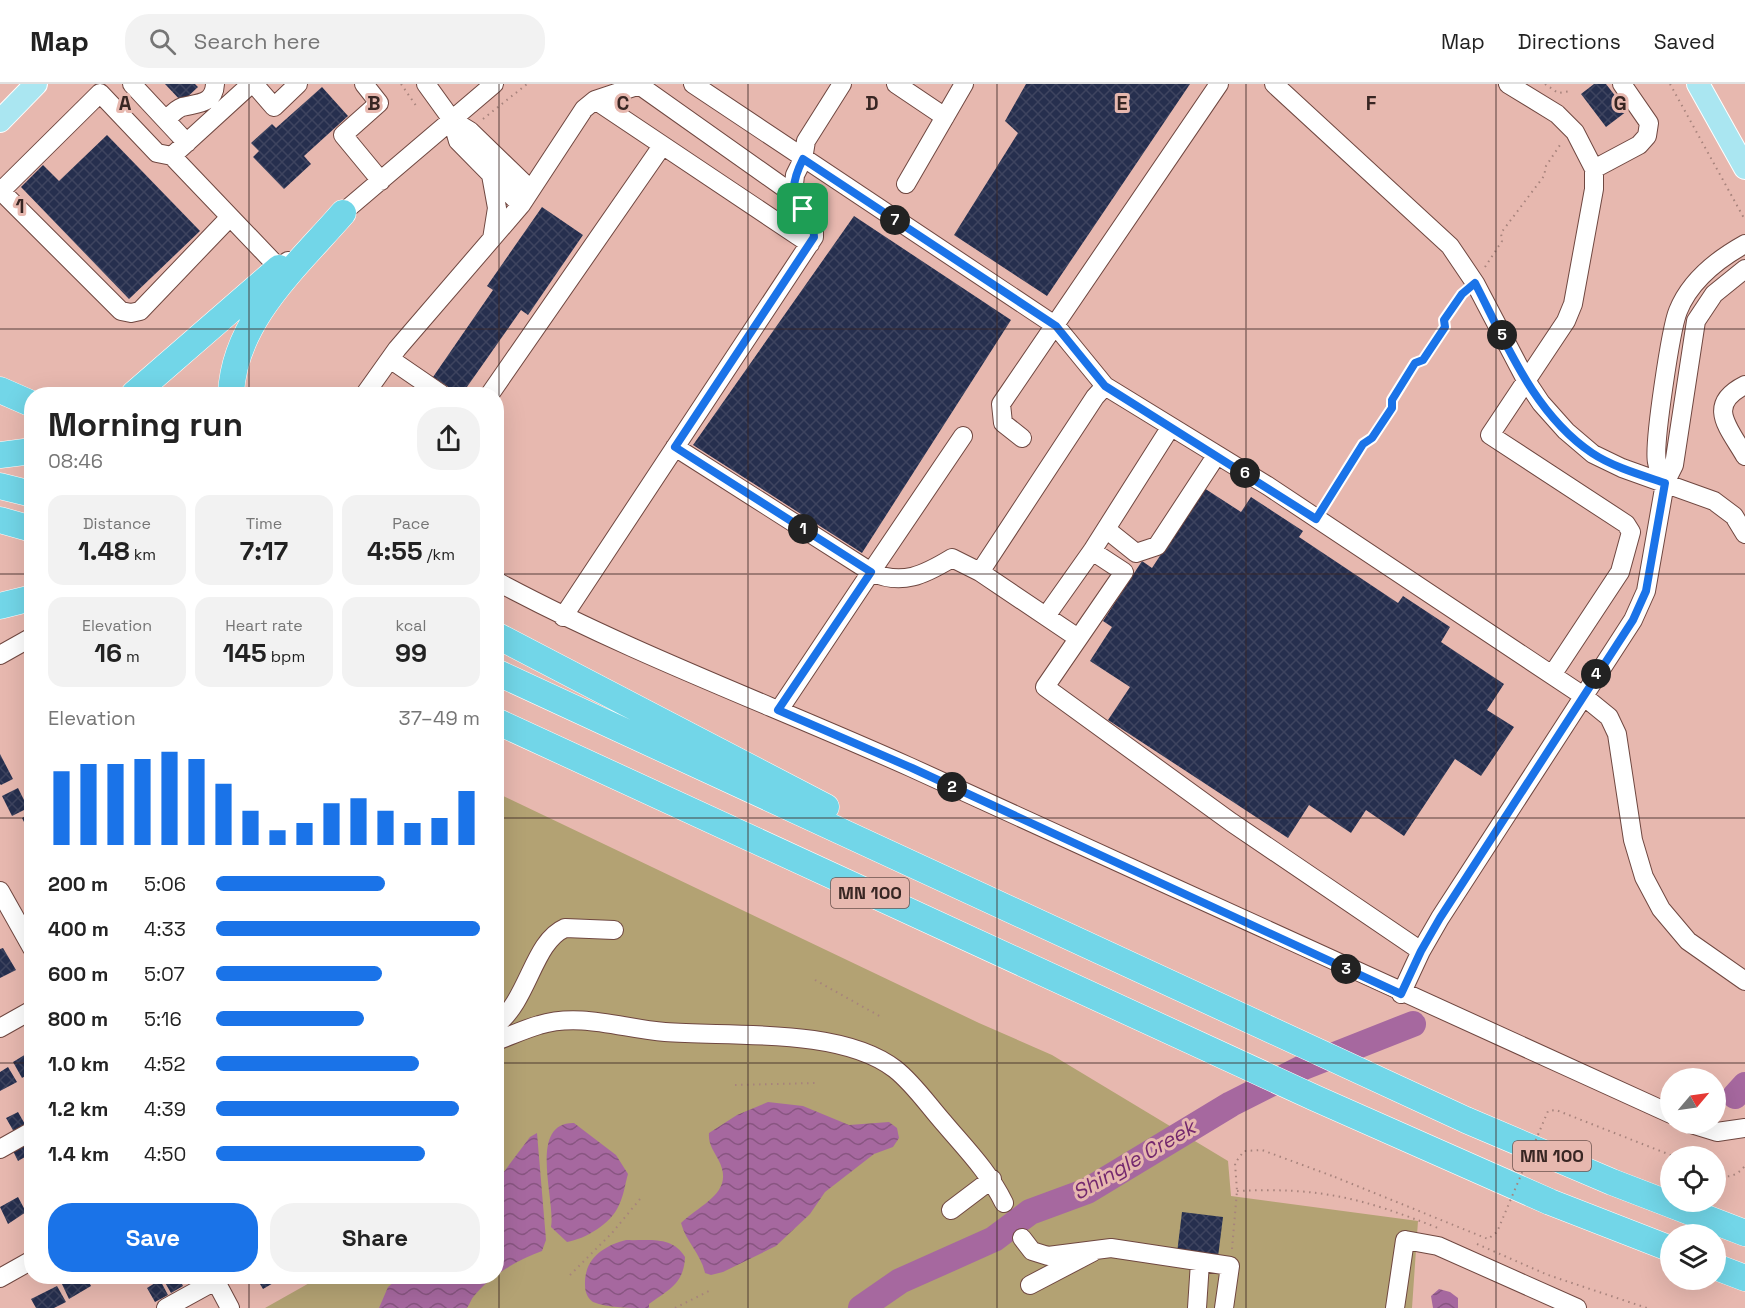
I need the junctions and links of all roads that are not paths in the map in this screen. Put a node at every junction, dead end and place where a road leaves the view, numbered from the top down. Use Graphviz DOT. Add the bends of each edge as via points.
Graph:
graph roads {
  1 [pos="36,84"];
  2 [pos="132,84"];
  3 [pos="215,84"];
  4 [pos="298,84"];
  5 [pos="364,84"];
  6 [pos="426,84"];
  7 [pos="494,84"];
  8 [pos="693,84"];
  9 [pos="842,84"];
  10 [pos="896,84"];
  11 [pos="964,84"];
  12 [pos="1219,84"];
  13 [pos="1274,84"];
  14 [pos="1508,84"];
  15 [pos="1622,84"];
  16 [pos="1698,84"];
  17 [pos="641,85"];
  18 [pos="246,86"];
  19 [pos="103,88"];
  20 [pos="595,100"];
  21 [pos="945,117"];
  22 [pos="166,120"];
  23 [pos="452,120"];
  24 [pos="0,121"];
  25 [pos="187,143"];
  26 [pos="662,146"];
  27 [pos="172,156"];
  28 [pos="803,159"];
  29 [pos="1745,168"];
  30 [pos="1594,169"];
  31 [pos="490,174"];
  32 [pos="381,181"];
  33 [pos="906,183"];
  34 [pos="793,194"];
  35 [pos="526,198"];
  36 [pos="343,213"];
  37 [pos="230,217"];
  38 [pos="492,239"];
  39 [pos="810,244"];
  40 [pos="1745,244"];
  41 [pos="279,268"];
  42 [pos="1745,269"];
  43 [pos="1056,326"];
  44 [pos="390,359"];
  45 [pos="1527,382"];
  46 [pos="1745,385"];
  47 [pos="1105,386"];
  48 [pos="142,387"];
  49 [pos="232,387"];
  50 [pos="370,387"];
  51 [pos="431,387"];
  52 [pos="495,387"];
  53 [pos="0,390"];
  54 [pos="24,400"];
  55 [pos="1170,428"];
  56 [pos="963,436"];
  57 [pos="1022,438"];
  58 [pos="675,447"];
  59 [pos="24,452"];
  60 [pos="0,455"];
  61 [pos="1216,456"];
  62 [pos="1745,456"];
  63 [pos="1665,483"];
  64 [pos="0,486"];
  65 [pos="24,492"];
  66 [pos="0,520"];
  67 [pos="24,528"];
  68 [pos="1106,529"];
  69 [pos="1744,532"];
  70 [pos="1092,551"];
  71 [pos="871,572"];
  72 [pos="980,572"];
  73 [pos="504,584"];
  74 [pos="24,600"];
  75 [pos="0,606"];
  76 [pos="1046,616"];
  77 [pos="563,617"];
  78 [pos="1078,638"];
  79 [pos="504,639"];
  80 [pos="24,642"];
  81 [pos="0,655"];
  82 [pos="1552,675"];
  83 [pos="504,676"];
  84 [pos="1582,695"];
  85 [pos="778,710"];
  86 [pos="504,725"];
  87 [pos="1,897"];
  88 [pos="614,930"];
  89 [pos="1059,933"];
  90 [pos="24,935"];
  91 [pos="1421,951"];
  92 [pos="1745,981"];
  93 [pos="1401,994"];
  94 [pos="24,1014"];
  95 [pos="504,1017"];
  96 [pos="0,1028"];
  97 [pos="504,1038"];
  98 [pos="1660,1109"];
  99 [pos="1745,1128"];
  100 [pos="1726,1131"];
  101 [pos="24,1136"];
  102 [pos="0,1149"];
  103 [pos="992,1179"];
  104 [pos="1612,1182"];
  105 [pos="1660,1197"];
  106 [pos="1004,1203"];
  107 [pos="951,1210"];
  108 [pos="1713,1212"];
  109 [pos="1745,1221"];
  110 [pos="1745,1233"];
  111 [pos="1022,1238"];
  112 [pos="1660,1245"];
  113 [pos="1097,1249"];
  114 [pos="1200,1262"];
  115 [pos="24,1264"];
  116 [pos="1726,1271"];
  117 [pos="0,1278"];
  118 [pos="1745,1278"];
  119 [pos="206,1284"];
  120 [pos="217,1284"];
  121 [pos="1030,1285"];
  122 [pos="1548,1303"];
  123 [pos="1230,1307"];
  124 [pos="166,1308"];
  125 [pos="230,1308"];
  126 [pos="1197,1308"];
  127 [pos="1395,1308"];
  128 [pos="1578,1308"];
  1 -- 24 [label="main road"];
  2 -- 22 [label="street"];
  3 -- 22 [label="street" via="203,103 179,108"];
  4 -- 18 [label="street" via="274,107"];
  5 -- 32 [label="street" via="379,103 343,135"];
  6 -- 23 [label="street"];
  7 -- 23 [label="street"];
  8 -- 28 [label="street"];
  9 -- 28 [label="street" via="806,141"];
  10 -- 21 [label="street"];
  11 -- 21 [label="street"];
  12 -- 43 [label="street"];
  13 -- 45 [label="street" via="1450,246 1475,283"];
  14 -- 30 [label="street" via="1557,114 1575,132"];
  15 -- 30 [label="street" via="1649,123 1647,136 1639,145"];
  16 -- 29 [label="main road"];
  17 -- 20 [label="street"];
  17 -- 34 [label="street"];
  18 -- 25 [label="street"];
  19 -- 27 [label="street" via="157,153"];
  19 -- 37 [label="street" via="1,191 121,311 131,314 140,311"];
  20 -- 26 [label="street"];
  20 -- 35 [label="street" via="584,109"];
  21 -- 33 [label="street"];
  22 -- 25 [label="street"];
  23 -- 31 [label="street" via="458,141"];
  23 -- 32 [label="street"];
  23 -- 35 [label="street" via="470,131"];
  25 -- 27 [label="street"];
  26 -- 39 [label="street"];
  26 -- 52 [label="street"];
  27 -- 37 [label="street"];
  28 -- 34 [label="street" via="795,176"];
  28 -- 43 [label="street"];
  30 -- 45 [label="street" via="1594,189 1573,304"];
  31 -- 35 [label="street"];
  31 -- 38 [label="street" via="497,208"];
  32 -- 36 [label="street"];
  34 -- 39 [label="street" via="814,226"];
  35 -- 38 [label="street"];
  36 -- 41 [label="street"];
  36 -- 49 [label="highway" via="255,317 234,367"];
  37 -- 41 [label="street"];
  38 -- 44 [label="street"];
  39 -- 58 [label="street"];
  40 -- 63 [label="street" via="1706,272 1678,310 1671,332 1656,460"];
  41 -- 48 [label="highway"];
  42 -- 63 [label="street" via="1714,294 1696,321 1674,465"];
  43 -- 47 [label="street"];
  43 -- 57 [label="street" via="1001,404 1003,423"];
  44 -- 50 [label="street"];
  44 -- 51 [label="street"];
  45 -- 63 [label="street" via="1566,431 1593,454"];
  45 -- 82 [label="street" via="1490,435 1626,524 1631,532 1620,572"];
  46 -- 62 [label="street" via="1734,390 1721,410"];
  47 -- 55 [label="street"];
  47 -- 72 [label="street"];
  53 -- 54 [label="highway"];
  55 -- 61 [label="street"];
  55 -- 68 [label="street"];
  56 -- 71 [label="street"];
  58 -- 71 [label="street"];
  58 -- 77 [label="street"];
  59 -- 60 [label="highway"];
  61 -- 68 [label="street" via="1157,546 1136,553"];
  61 -- 82 [label="street"];
  63 -- 69 [label="street" via="1714,501 1734,516"];
  63 -- 84 [label="street" via="1646,591 1633,620"];
  64 -- 65 [label="highway"];
  66 -- 67 [label="highway"];
  68 -- 70 [label="street"];
  70 -- 76 [label="street"];
  70 -- 78 [label="street" via="1124,572"];
  71 -- 72 [label="street" via="886,579 905,580 920,577 952,558"];
  71 -- 85 [label="street"];
  72 -- 76 [label="street"];
  73 -- 77 [label="street"];
  74 -- 75 [label="highway"];
  76 -- 78 [label="street"];
  77 -- 85 [label="street"];
  78 -- 91 [label="street" via="1045,687 1231,822"];
  79 -- 89 [label="highway"];
  80 -- 81 [label="street"];
  82 -- 84 [label="street"];
  83 -- 89 [label="highway, MN 100"];
  84 -- 91 [label="street"];
  84 -- 92 [label="street" via="1609,717 1617,734 1633,840 1644,877 1661,909 1688,940"];
  85 -- 93 [label="street"];
  86 -- 112 [label="highway, MN 100" via="1315,1098 1550,1202"];
  87 -- 90 [label="street"];
  88 -- 95 [label="street" via="558,931 543,948 516,1005"];
  89 -- 104 [label="highway, MN 100"];
  91 -- 93 [label="street"];
  93 -- 98 [label="street"];
  94 -- 96 [label="street"];
  97 -- 103 [label="street" via="539,1025 580,1021 664,1032 759,1034 843,1047 896,1070"];
  99 -- 100 [label="street"];
  101 -- 102 [label="street"];
  103 -- 106 [label="street"];
  103 -- 107 [label="street"];
  104 -- 105 [label="highway"];
  104 -- 110 [label="highway, MN 100"];
  108 -- 109 [label="highway"];
  111 -- 113 [label="street" via="1032,1251 1048,1256"];
  113 -- 114 [label="street" via="1141,1251"];
  113 -- 121 [label="street"];
  114 -- 123 [label="street" via="1230,1266"];
  114 -- 126 [label="street"];
  115 -- 117 [label="street"];
  116 -- 118 [label="highway"];
  119 -- 124 [label="street"];
  120 -- 125 [label="street"];
  122 -- 127 [label="street" via="1437,1246 1405,1240"];
  122 -- 128 [label="street"];
}
